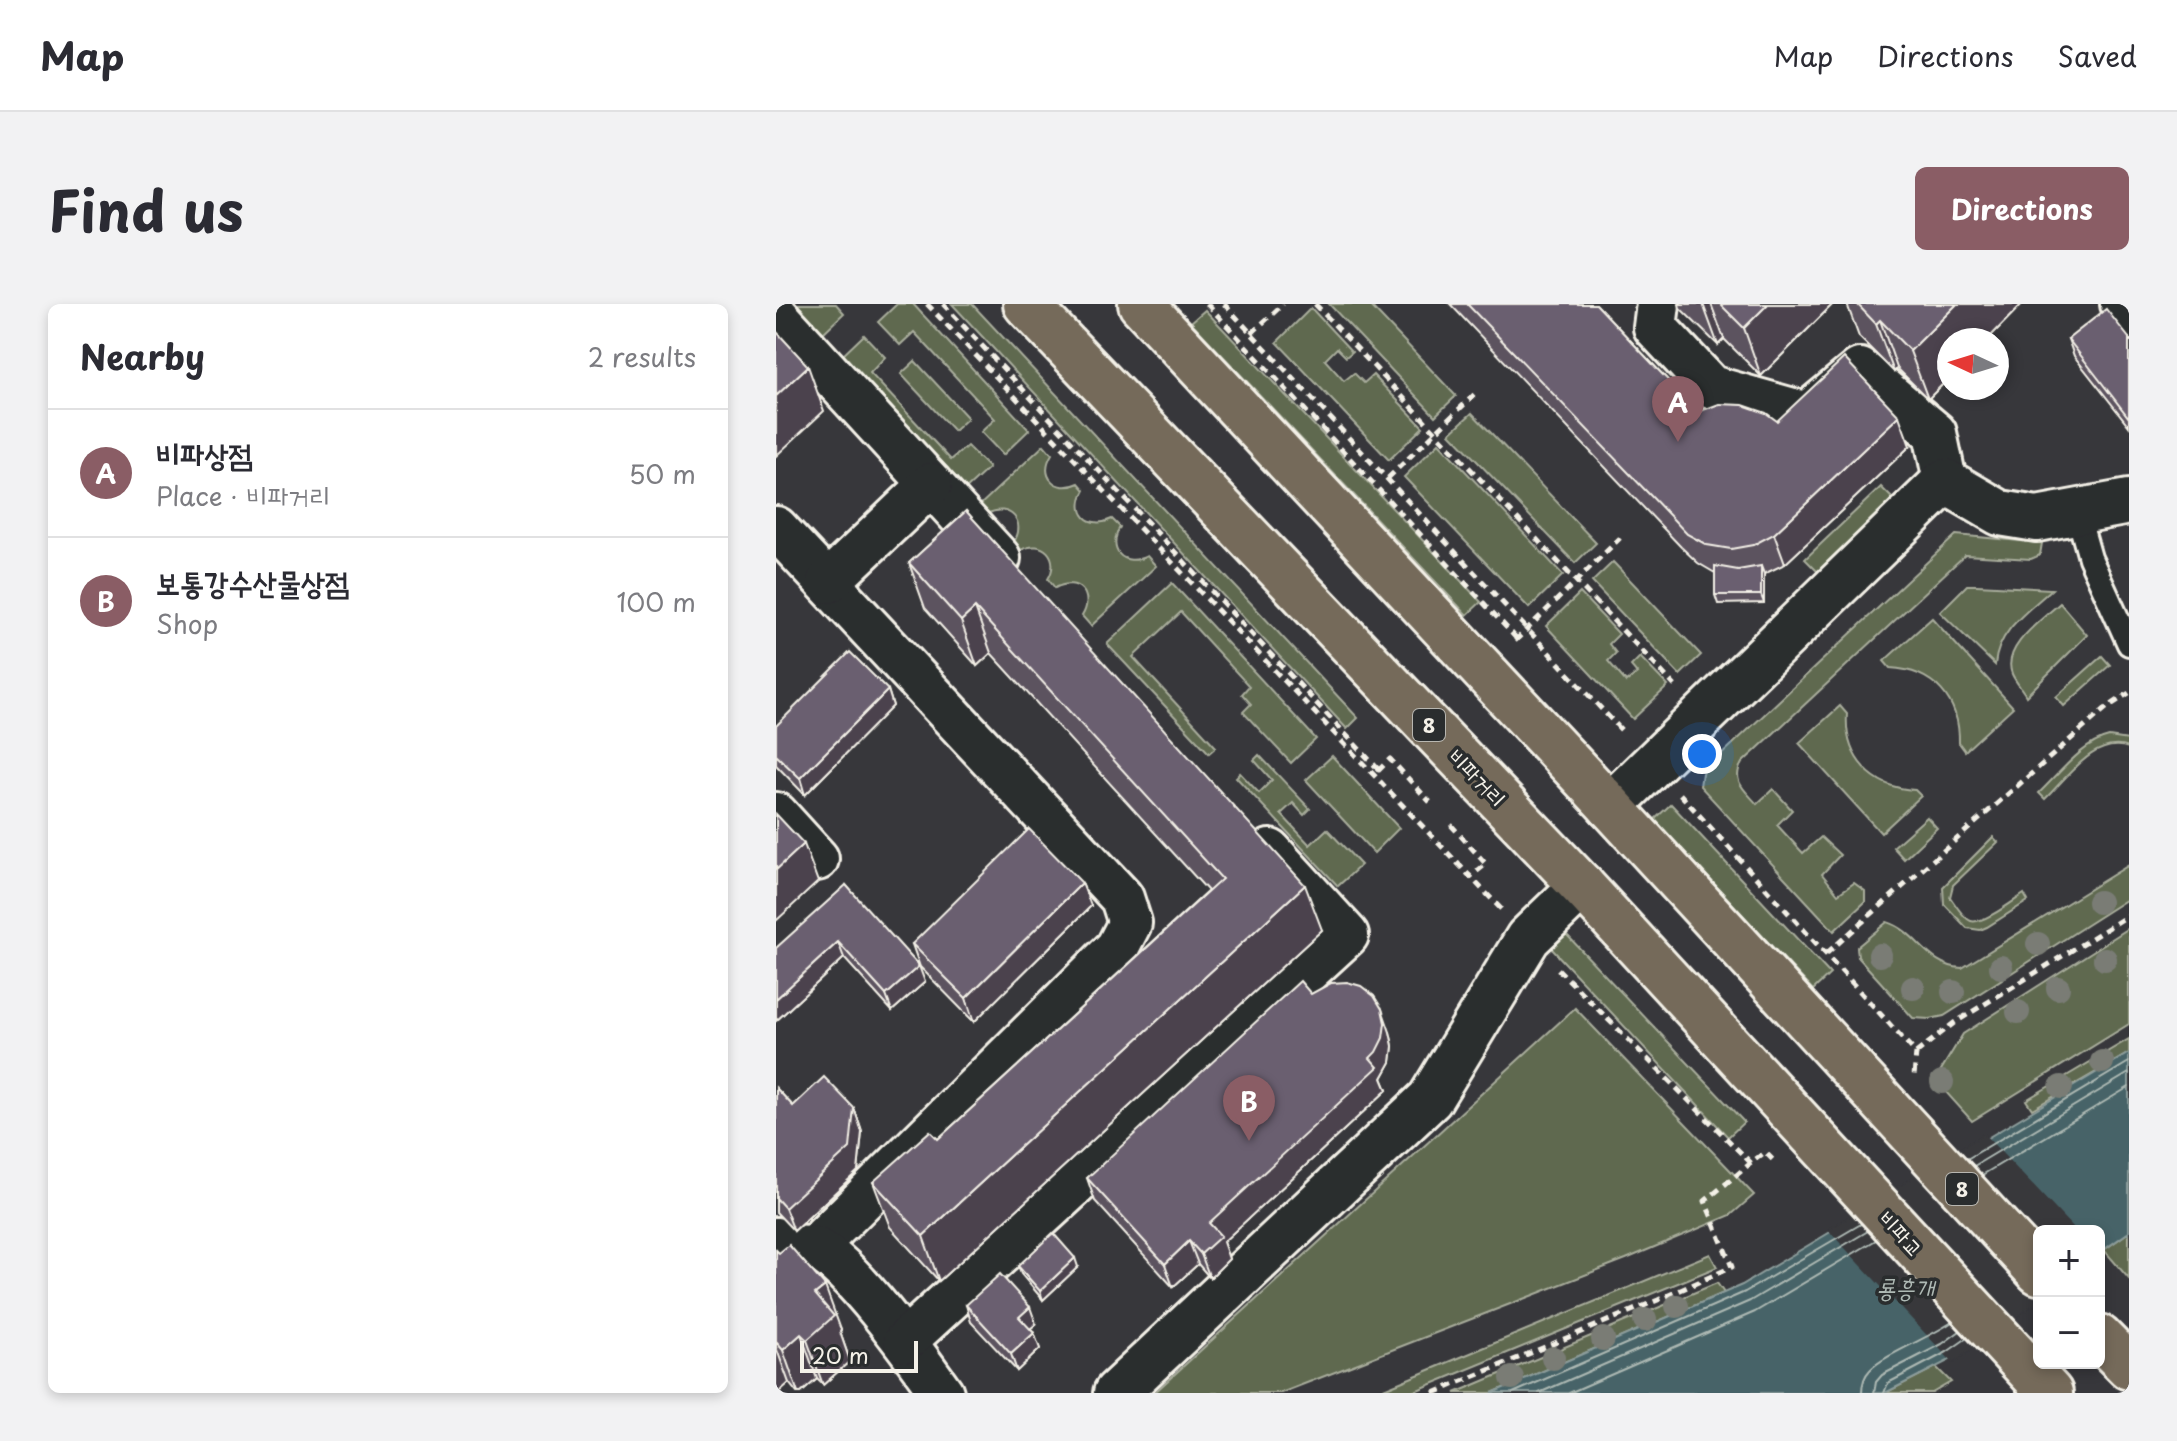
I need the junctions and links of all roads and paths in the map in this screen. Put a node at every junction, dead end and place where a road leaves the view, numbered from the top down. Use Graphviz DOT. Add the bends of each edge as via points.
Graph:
graph roads {
  1 [pos="927,304"];
  2 [pos="943,304"];
  3 [pos="1026,304"];
  4 [pos="1141,304"];
  5 [pos="1207,304"];
  6 [pos="1224,304"];
  7 [pos="1283,304"];
  8 [pos="1315,304"];
  9 [pos="1658,304"];
  10 [pos="2122,304"];
  11 [pos="776,315"];
  12 [pos="2129,318"];
  13 [pos="1252,333"];
  14 [pos="1477,392"];
  15 [pos="1437,431"];
  16 [pos="1388,478"];
  17 [pos="1945,481"];
  18 [pos="931,484"];
  19 [pos="2129,502"];
  20 [pos="2077,512"];
  21 [pos="776,528"];
  22 [pos="1620,538"];
  23 [pos="1578,580"];
  24 [pos="828,582"];
  25 [pos="1027,588"];
  26 [pos="1528,628"];
  27 [pos="1517,639"];
  28 [pos="2129,644"];
  29 [pos="1510,646"];
  30 [pos="2129,693"];
  31 [pos="1703,716"];
  32 [pos="1653,764"];
  33 [pos="1377,772"];
  34 [pos="1430,802"];
  35 [pos="1610,806"];
  36 [pos="776,814"];
  37 [pos="1241,819"];
  38 [pos="1451,825"];
  39 [pos="817,859"];
  40 [pos="1470,877"];
  41 [pos="1582,886"];
  42 [pos="2129,915"];
  43 [pos="1528,938"];
  44 [pos="1827,953"];
  45 [pos="1916,1053"];
  46 [pos="1900,1095"];
  47 [pos="1826,1151"];
  48 [pos="1751,1163"];
  49 [pos="1782,1169"];
  50 [pos="795,1243"];
  51 [pos="2033,1264"];
  52 [pos="905,1341"];
  53 [pos="2046,1390"];
  54 [pos="942,1393"];
  55 [pos="1116,1393"];
  56 [pos="1434,1393"];
  1 -- 33 [label="path"];
  2 -- 33 [label="path"];
  3 -- 41 [label="main road, 비파거리 / 8"];
  4 -- 35 [label="main road, 8"];
  5 -- 27 [label="path"];
  6 -- 13 [label="path"];
  7 -- 13 [label="path"];
  8 -- 15 [label="path"];
  9 -- 17 [label="street" via="1655,327 1711,387 1807,414 1860,370 1935,433"];
  10 -- 12 [label="street"];
  11 -- 18 [label="street"];
  13 -- 16 [label="path"];
  14 -- 15 [label="path"];
  15 -- 16 [label="path"];
  15 -- 23 [label="path"];
  16 -- 26 [label="path"];
  17 -- 20 [label="street" via="2000,513 2037,519"];
  17 -- 31 [label="street"];
  18 -- 24 [label="street"];
  18 -- 25 [label="street"];
  19 -- 20 [label="street"];
  20 -- 28 [label="lane" via="2090,558"];
  21 -- 24 [label="street"];
  22 -- 23 [label="path"];
  23 -- 26 [label="path"];
  23 -- 31 [label="path"];
  24 -- 50 [label="street" via="1122,898 1130,923 1117,948"];
  26 -- 27 [label="path"];
  26 -- 32 [label="path"];
  27 -- 29 [label="path"];
  30 -- 44 [label="path"];
  31 -- 32 [label="street"];
  32 -- 35 [label="street"];
  32 -- 44 [label="path"];
  33 -- 34 [label="path" via="1390,759"];
  33 -- 40 [label="path"];
  35 -- 46 [label="main road, 8"];
  36 -- 39 [label="street"];
  37 -- 52 [label="street" via="1347,935"];
  38 -- 40 [label="path" via="1486,864"];
  40 -- 43 [label="path"];
  41 -- 43 [label="street"];
  41 -- 47 [label="main road, 비파거리 / 8"];
  42 -- 45 [label="path" via="1954,1023"];
  43 -- 48 [label="path"];
  43 -- 55 [label="street" via="1430,1099"];
  44 -- 45 [label="path"];
  45 -- 46 [label="path"];
  46 -- 51 [label="main road, 8"];
  47 -- 53 [label="main road, 비파교 / 8"];
  48 -- 49 [label="path" via="1765,1152"];
  48 -- 56 [label="path" via="1705,1201 1732,1267"];
  50 -- 52 [label="street" via="839,1265"];
  52 -- 54 [label="street"];
}
